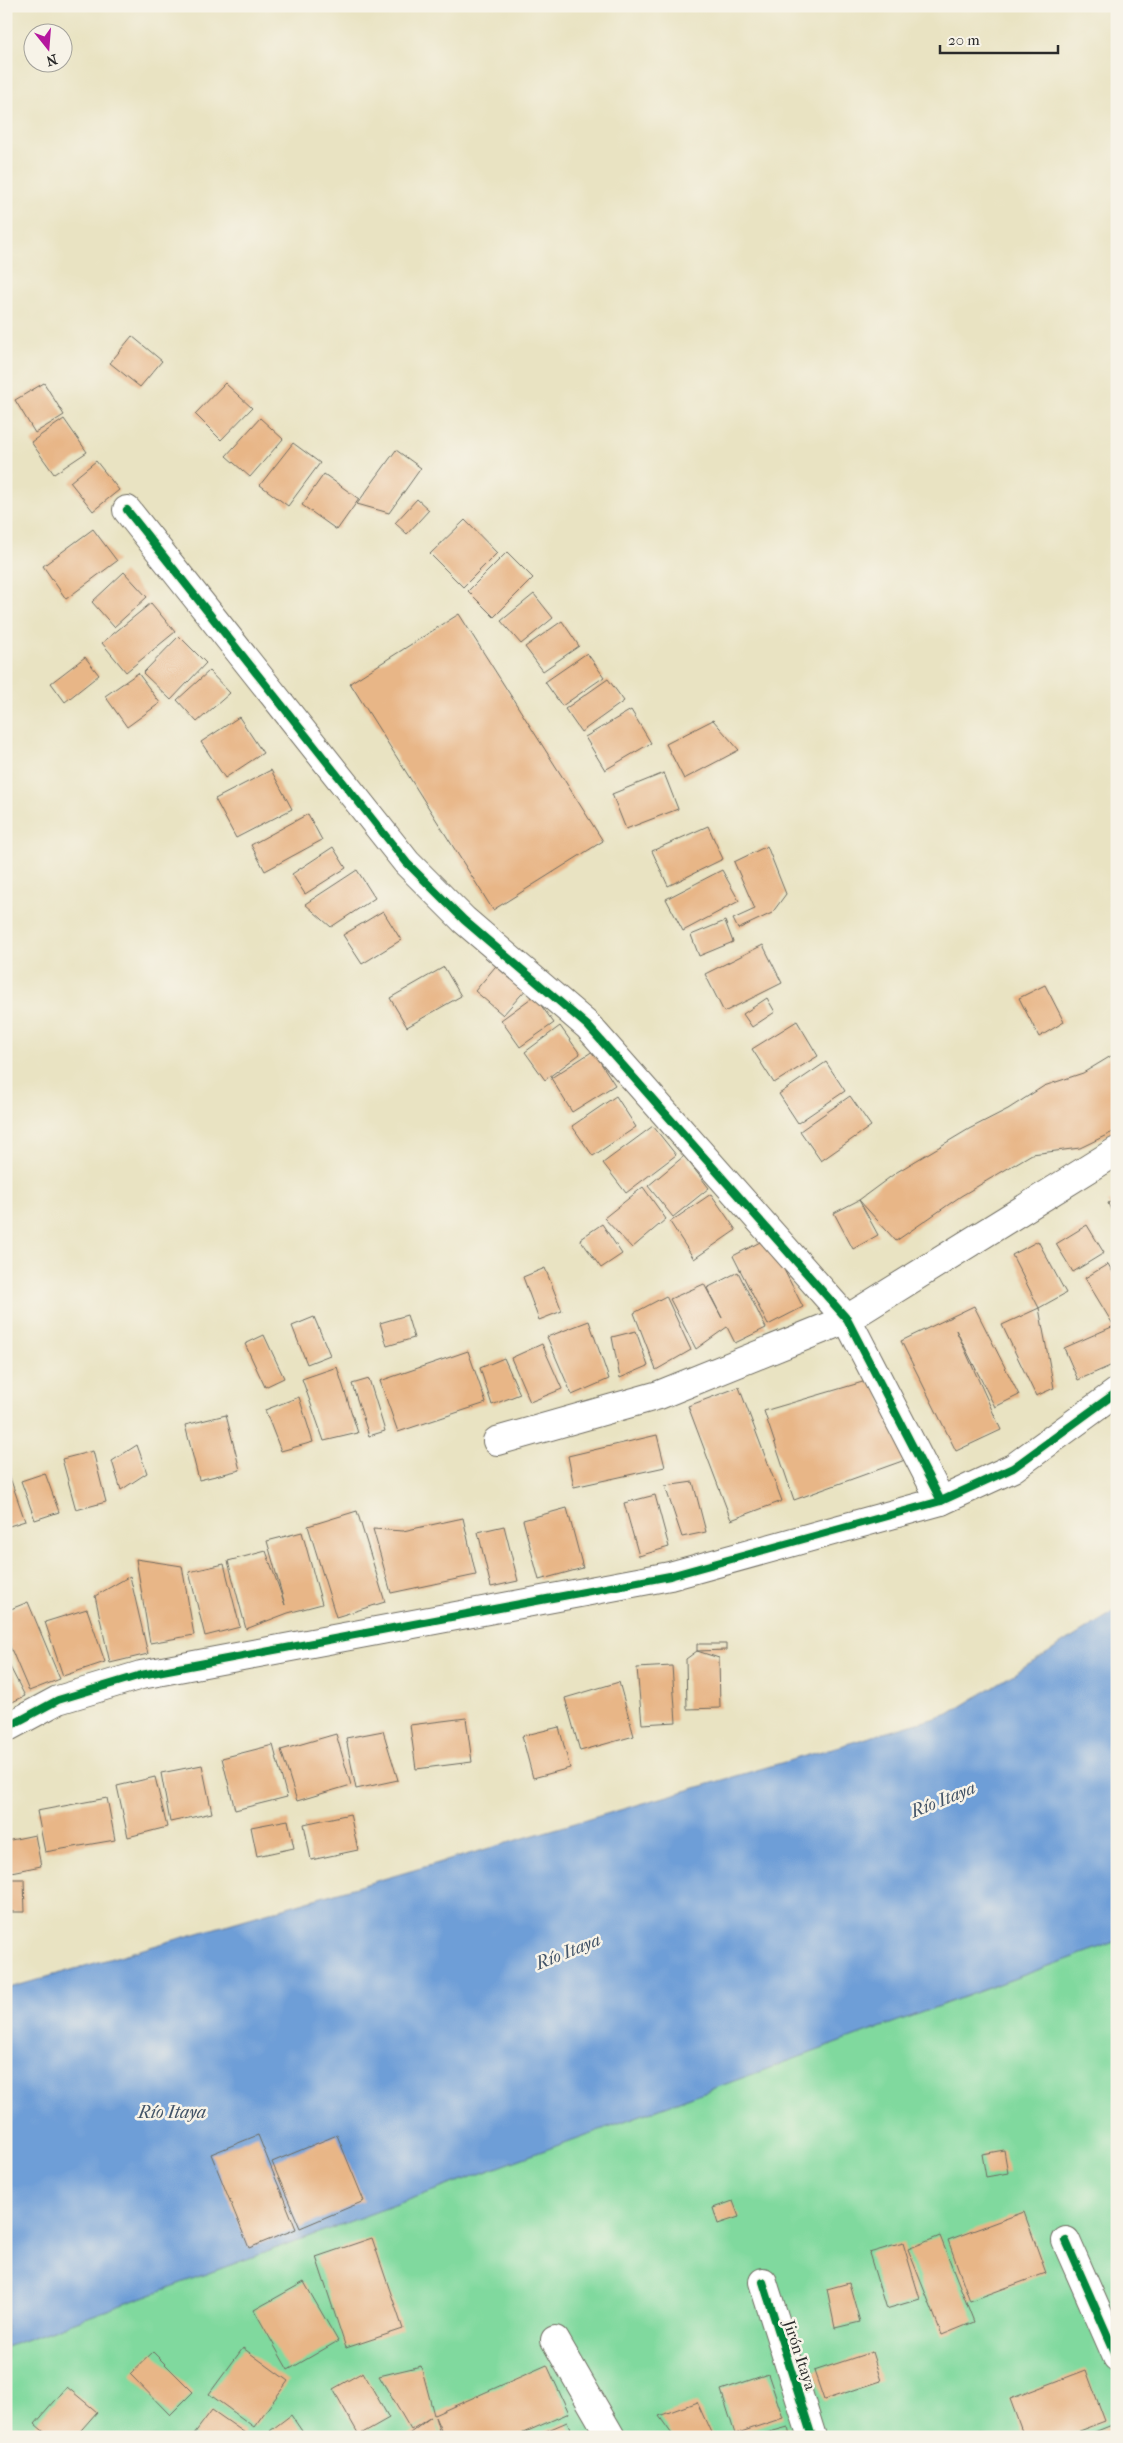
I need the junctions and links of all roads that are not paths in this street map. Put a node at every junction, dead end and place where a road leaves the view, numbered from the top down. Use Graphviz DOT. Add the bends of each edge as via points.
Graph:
graph roads {
  1 [pos="127,510"];
  2 [pos="1117,1151"];
  3 [pos="848,1319"];
  4 [pos="1117,1392"];
  5 [pos="497,1441"];
  6 [pos="941,1501"];
  7 [pos="6,1728"];
  8 [pos="1066,2241"];
  9 [pos="763,2282"];
  10 [pos="1111,2330"];
  11 [pos="555,2340"];
  12 [pos="1117,2357"];
  13 [pos="611,2437"];
  14 [pos="812,2437"];
  1 -- 3 [label="street" via="407,863 464,920 588,1026"];
  2 -- 3 [label="street"];
  3 -- 5 [label="street" via="659,1395"];
  3 -- 6 [label="street"];
  4 -- 6 [label="street" via="1013,1468"];
  6 -- 7 [label="street" via="670,1576 141,1675 58,1700"];
  8 -- 10 [label="street"];
  9 -- 14 [label="street, Jirón Itaya"];
  10 -- 12 [label="street"];
  11 -- 13 [label="street"];
}
